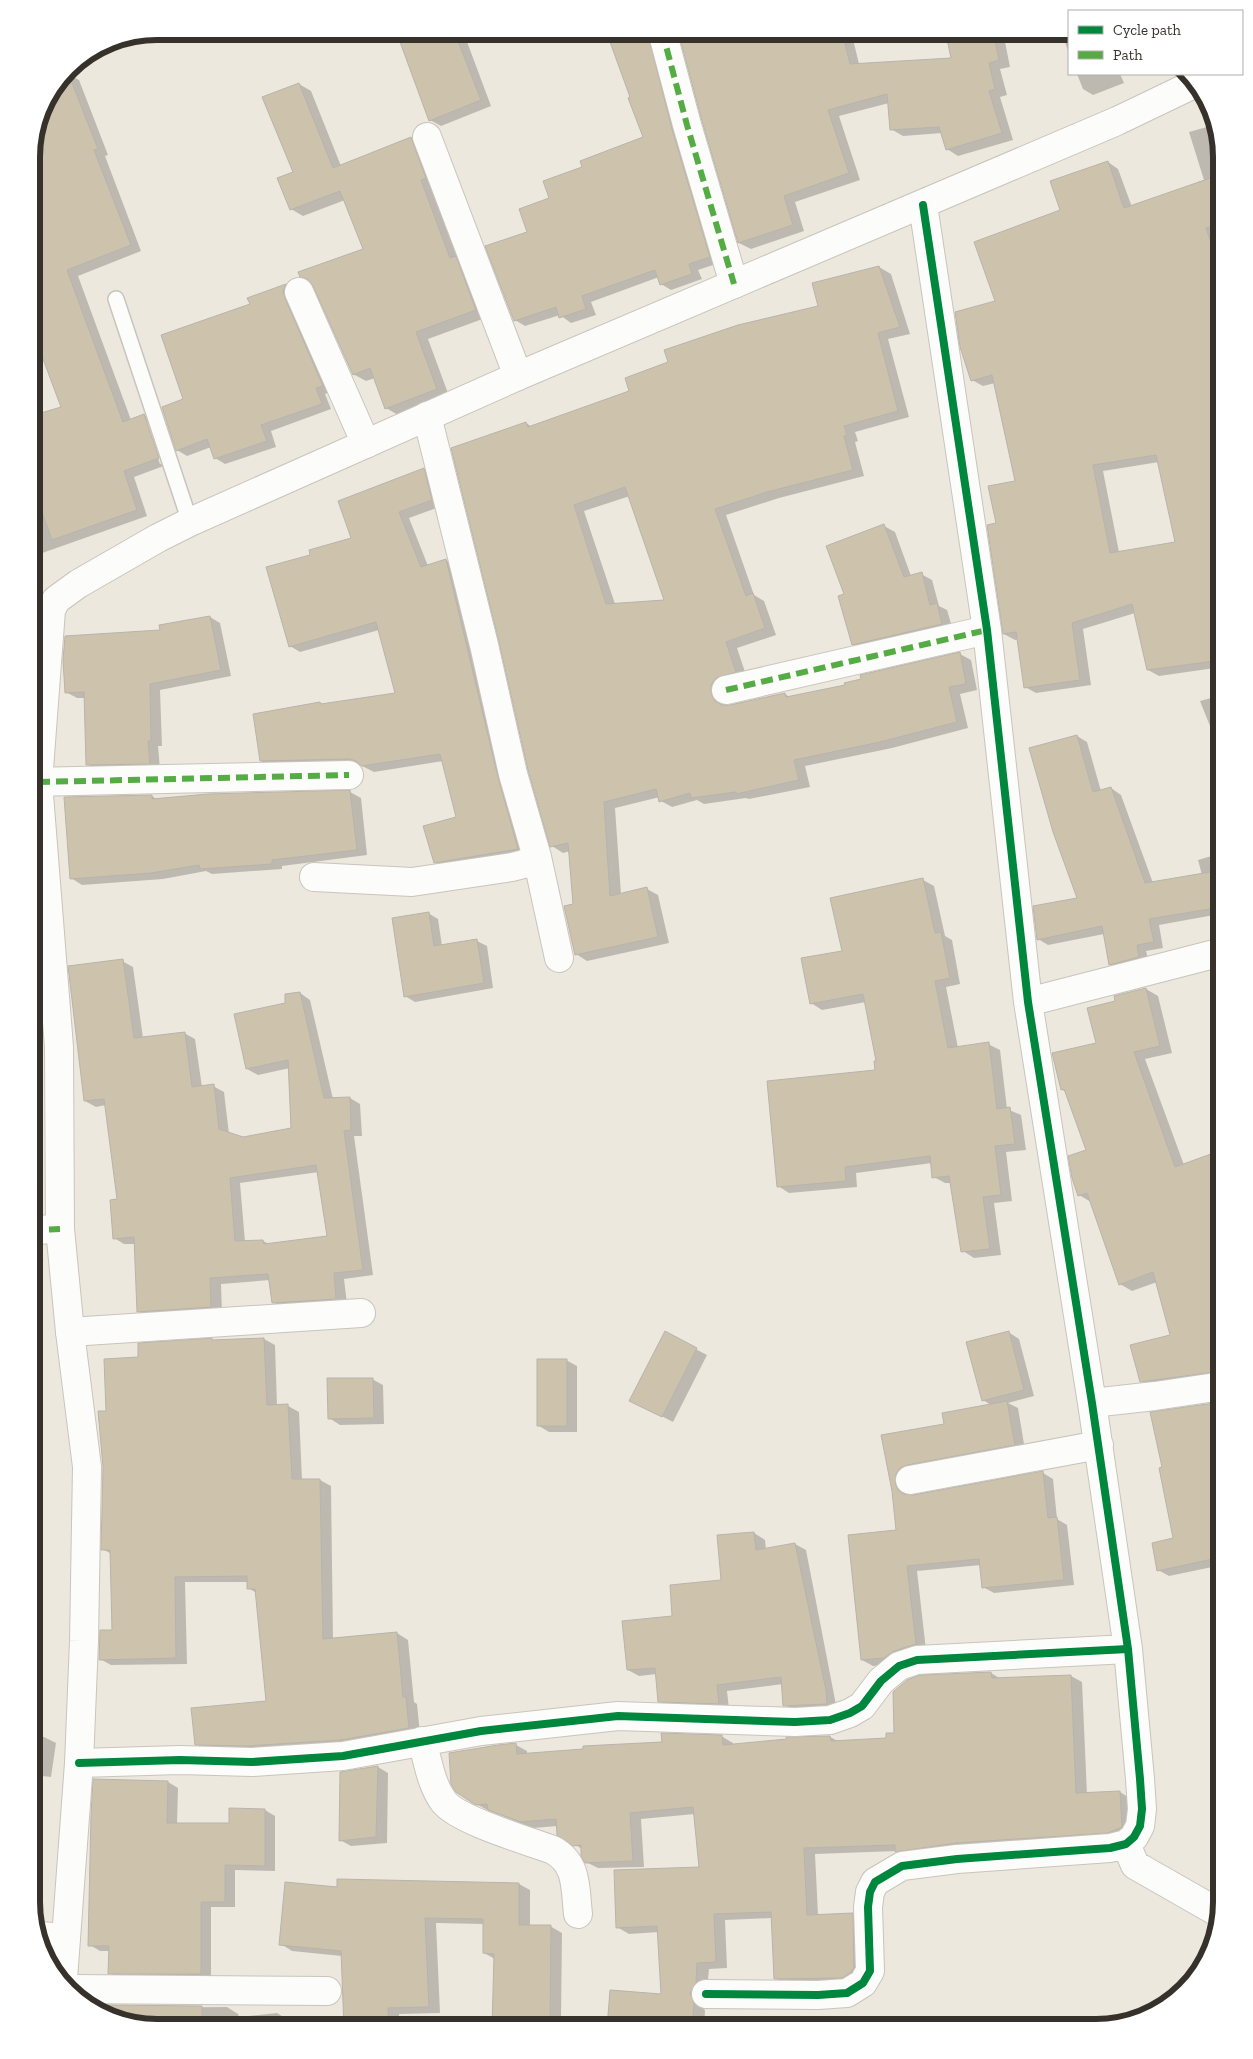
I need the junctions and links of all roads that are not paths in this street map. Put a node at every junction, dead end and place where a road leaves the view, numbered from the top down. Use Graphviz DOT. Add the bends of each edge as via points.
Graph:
graph roads {
  1 [pos="664,40"];
  2 [pos="1189,87"];
  3 [pos="427,137"];
  4 [pos="923,205"];
  5 [pos="734,284"];
  6 [pos="299,292"];
  7 [pos="116,299"];
  8 [pos="518,376"];
  9 [pos="427,416"];
  10 [pos="366,444"];
  11 [pos="190,522"];
  12 [pos="987,630"];
  13 [pos="726,690"];
  14 [pos="40,728"];
  15 [pos="349,775"];
  16 [pos="40,782"];
  17 [pos="40,837"];
  18 [pos="537,857"];
  19 [pos="314,877"];
  20 [pos="1213,954"];
  21 [pos="559,958"];
  22 [pos="1028,1002"];
  23 [pos="60,1229"];
  24 [pos="40,1230"];
  25 [pos="361,1313"];
  26 [pos="70,1332"];
  27 [pos="1213,1387"];
  28 [pos="1092,1403"];
  29 [pos="1098,1445"];
  30 [pos="910,1480"];
  31 [pos="1128,1649"];
  32 [pos="422,1741"];
  33 [pos="79,1763"];
  34 [pos="1126,1844"];
  35 [pos="1213,1909"];
  36 [pos="578,1914"];
  37 [pos="52,1937"];
  38 [pos="60,1967"];
  39 [pos="79,1989"];
  40 [pos="327,1991"];
  41 [pos="706,1994"];
  1 -- 5 [label="street"];
  2 -- 4 [label="street" via="1117,122"];
  3 -- 8 [label="street"];
  4 -- 5 [label="street"];
  4 -- 12 [label="street"];
  5 -- 8 [label="street"];
  6 -- 10 [label="street"];
  7 -- 11 [label="lane"];
  8 -- 9 [label="street"];
  9 -- 10 [label="street"];
  9 -- 18 [label="street" via="513,774"];
  10 -- 11 [label="street"];
  11 -- 14 [label="street" via="78,584 56,600 51,610"];
  12 -- 13 [label="street"];
  12 -- 22 [label="street"];
  15 -- 16 [label="street"];
  17 -- 23 [label="street" via="59,1047"];
  18 -- 19 [label="street" via="512,867 429,881"];
  18 -- 21 [label="street"];
  20 -- 22 [label="street"];
  22 -- 28 [label="street"];
  23 -- 24 [label="street"];
  23 -- 26 [label="street"];
  25 -- 26 [label="street"];
  26 -- 33 [label="street" via="87,1466"];
  27 -- 28 [label="street"];
  28 -- 29 [label="street"];
  29 -- 30 [label="street"];
  29 -- 31 [label="street"];
  31 -- 32 [label="street" via="917,1660 899,1666 881,1681 862,1706 830,1720 795,1722 618,1716 480,1731"];
  31 -- 34 [label="street" via="1142,1809 1140,1826"];
  32 -- 33 [label="street" via="342,1756 252,1762"];
  32 -- 36 [label="street" via="434,1785 445,1803 460,1816 563,1856 574,1876"];
  33 -- 37 [label="street"];
  34 -- 35 [label="street" via="1135,1865"];
  34 -- 41 [label="street" via="902,1866 875,1882 870,1892 870,1971 863,1983 847,1993 838,1994"];
  37 -- 38 [label="street"];
  39 -- 40 [label="street"];
}
